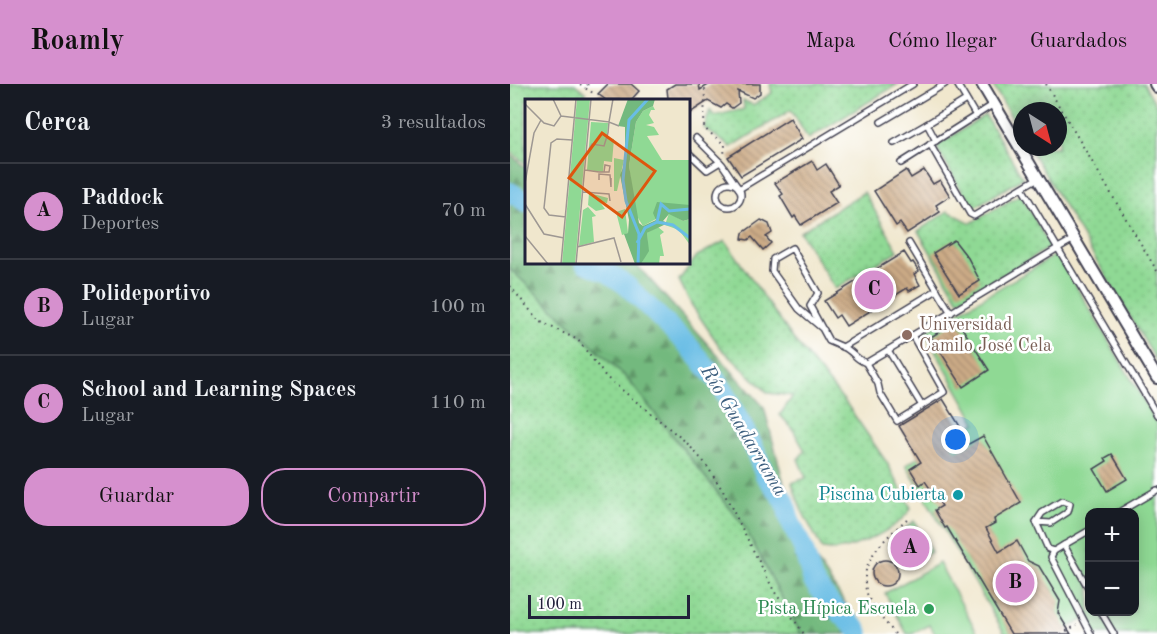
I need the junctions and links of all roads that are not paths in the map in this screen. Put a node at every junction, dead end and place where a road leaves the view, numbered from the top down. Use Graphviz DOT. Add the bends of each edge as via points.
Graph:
graph roads {
  1 [pos="913,84"];
  2 [pos="945,84"];
  3 [pos="957,84"];
  4 [pos="982,84"];
  5 [pos="966,100"];
  6 [pos="994,104"];
  7 [pos="975,116"];
  8 [pos="881,122"];
  9 [pos="927,124"];
  10 [pos="696,138"];
  11 [pos="933,142"];
  12 [pos="894,143"];
  13 [pos="690,154"];
  14 [pos="722,160"];
  15 [pos="901,163"];
  16 [pos="1038,178"];
  17 [pos="1022,188"];
  18 [pos="739,189"];
  19 [pos="1074,239"];
  20 [pos="909,243"];
  21 [pos="1058,248"];
  22 [pos="937,290"];
  23 [pos="951,313"];
  24 [pos="824,330"];
  25 [pos="912,335"];
  26 [pos="843,346"];
  27 [pos="888,350"];
  28 [pos="866,363"];
  29 [pos="1157,378"];
  30 [pos="922,406"];
  31 [pos="1157,415"];
  32 [pos="1157,490"];
  33 [pos="1127,508"];
  34 [pos="1036,522"];
  35 [pos="1085,532"];
  36 [pos="1064,545"];
  37 [pos="1054,552"];
  38 [pos="1085,584"];
  39 [pos="1103,616"];
  40 [pos="1091,634"];
  41 [pos="1114,634"];
  1 -- 18 [label="lane"];
  2 -- 8 [label="lane"];
  3 -- 5 [label="lane"];
  4 -- 6 [label="street"];
  5 -- 7 [label="lane"];
  5 -- 9 [label="lane"];
  6 -- 7 [label="lane"];
  6 -- 16 [label="street"];
  7 -- 11 [label="lane"];
  9 -- 11 [label="lane"];
  9 -- 12 [label="lane"];
  10 -- 14 [label="lane"];
  11 -- 15 [label="lane"];
  11 -- 17 [label="lane" via="970,214 974,216"];
  13 -- 14 [label="lane" via="707,170"];
  14 -- 18 [label="lane"];
  16 -- 17 [label="lane"];
  16 -- 19 [label="street"];
  17 -- 21 [label="lane"];
  18 -- 18 [label="lane" via="725,184 719,188 718,199 723,205 734,205 739,200"];
  19 -- 21 [label="lane"];
  19 -- 29 [label="street"];
  20 -- 22 [label="lane"];
  21 -- 23 [label="lane"];
  21 -- 31 [label="lane"];
  22 -- 23 [label="lane"];
  22 -- 26 [label="lane"];
  23 -- 25 [label="lane"];
  24 -- 24 [label="lane" via="810,306 818,293 792,248 773,259 772,271 800,309"];
  24 -- 26 [label="lane" via="830,341"];
  25 -- 27 [label="lane"];
  25 -- 30 [label="lane" via="944,392"];
  26 -- 28 [label="lane"];
  27 -- 28 [label="lane"];
  27 -- 30 [label="lane"];
  28 -- 30 [label="lane" via="897,421"];
  32 -- 33 [label="lane"];
  34 -- 34 [label="lane" via="1051,523 1068,512 1070,504 1062,501 1042,513"];
  34 -- 37 [label="lane" via="1048,549"];
  35 -- 36 [label="lane"];
  36 -- 37 [label="lane"];
  36 -- 38 [label="lane"];
  37 -- 40 [label="lane" via="1051,557"];
  39 -- 41 [label="lane"];
}
